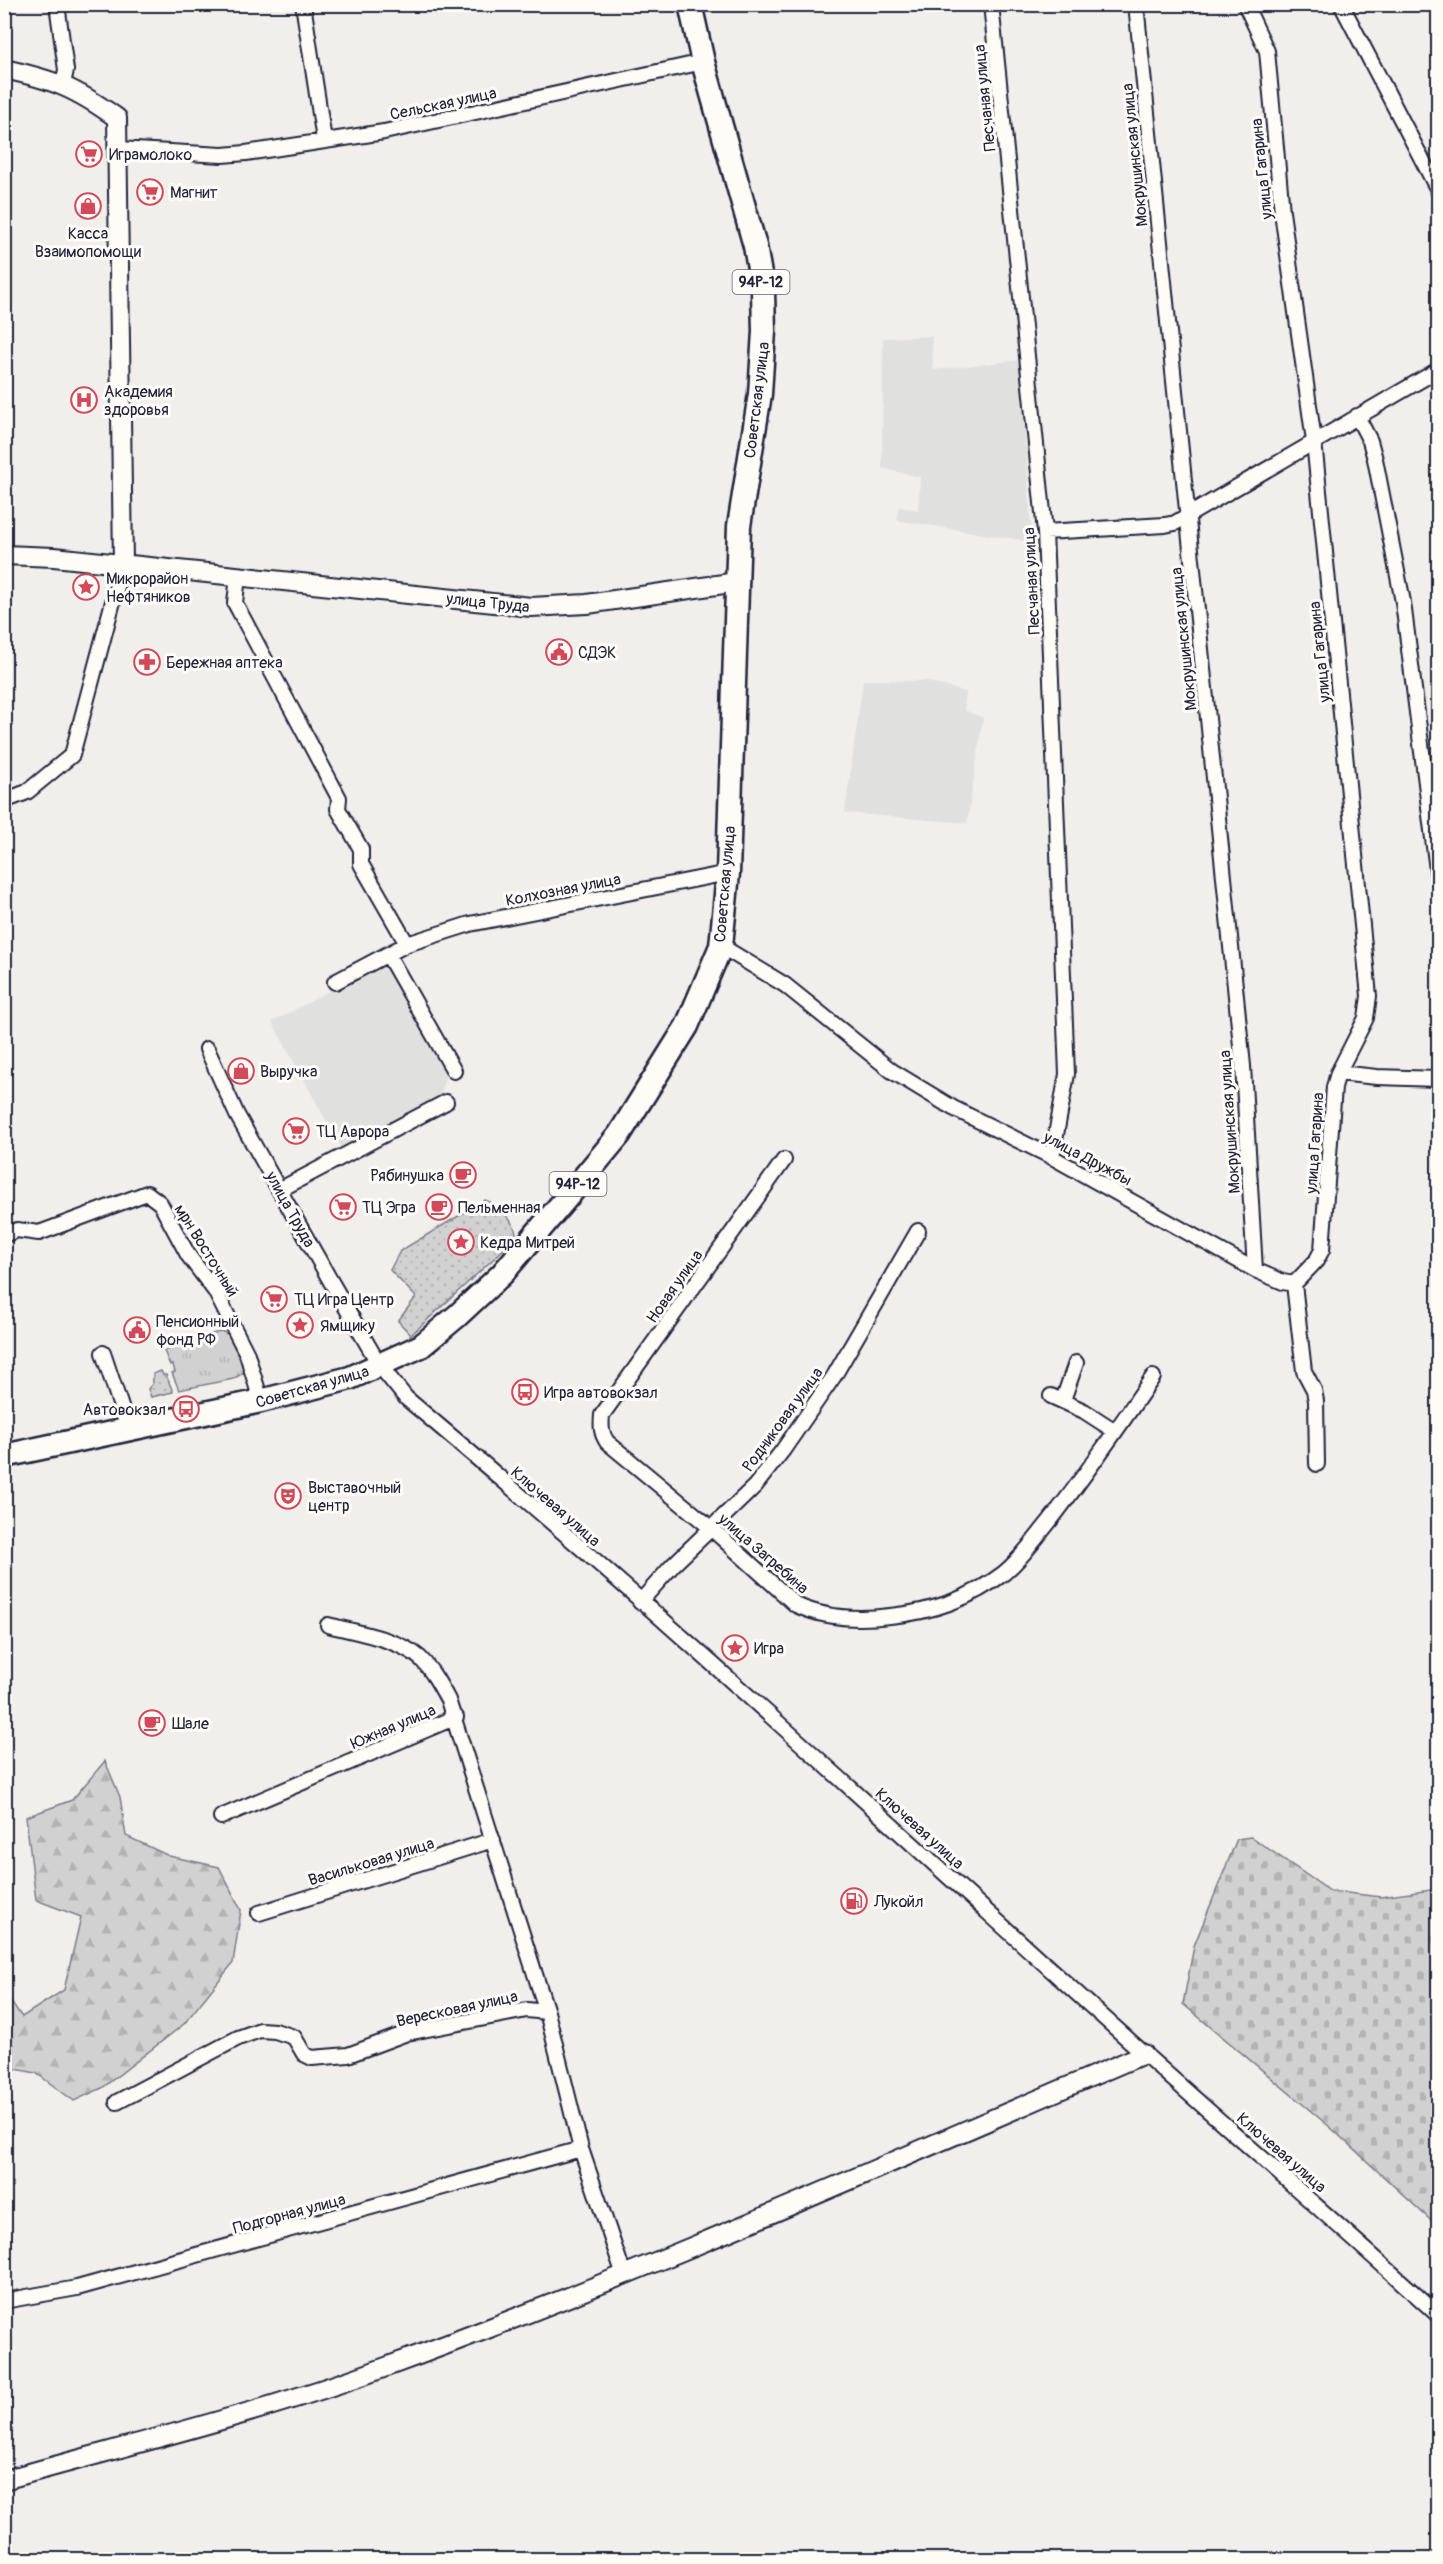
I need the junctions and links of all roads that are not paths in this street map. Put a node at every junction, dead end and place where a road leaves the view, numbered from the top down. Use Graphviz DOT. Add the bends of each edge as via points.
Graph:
graph roads {
  1 [pos="57,4"];
  2 [pos="303,4"];
  3 [pos="690,4"];
  4 [pos="991,4"];
  5 [pos="1136,4"];
  6 [pos="1245,4"];
  7 [pos="1341,4"];
  8 [pos="703,62"];
  9 [pos="4,69"];
  10 [pos="63,84"];
  11 [pos="324,140"];
  12 [pos="118,149"];
  13 [pos="1438,190"];
  14 [pos="1438,370"];
  15 [pos="1357,416"];
  16 [pos="1314,441"];
  17 [pos="1187,518"];
  18 [pos="1046,532"];
  19 [pos="4,555"];
  20 [pos="123,564"];
  21 [pos="238,576"];
  22 [pos="737,582"];
  23 [pos="4,801"];
  24 [pos="728,873"];
  25 [pos="1438,878"];
  26 [pos="406,944"];
  27 [pos="721,946"];
  28 [pos="388,955"];
  29 [pos="335,982"];
  30 [pos="207,1049"];
  31 [pos="454,1071"];
  32 [pos="1338,1073"];
  33 [pos="1438,1079"];
  34 [pos="446,1102"];
  35 [pos="1052,1156"];
  36 [pos="784,1160"];
  37 [pos="281,1189"];
  38 [pos="918,1231"];
  39 [pos="4,1235"];
  40 [pos="1255,1270"];
  41 [pos="1294,1284"];
  42 [pos="103,1353"];
  43 [pos="1076,1363"];
  44 [pos="380,1366"];
  45 [pos="1153,1377"];
  46 [pos="261,1401"];
  47 [pos="128,1428"];
  48 [pos="1115,1431"];
  49 [pos="602,1435"];
  50 [pos="4,1456"];
  51 [pos="1317,1464"];
  52 [pos="711,1528"];
  53 [pos="640,1602"];
  54 [pos="328,1625"];
  55 [pos="456,1717"];
  56 [pos="221,1817"];
  57 [pos="493,1840"];
  58 [pos="259,1913"];
  59 [pos="547,2012"];
  60 [pos="1144,2054"];
  61 [pos="117,2102"];
  62 [pos="581,2149"];
  63 [pos="624,2275"];
  64 [pos="4,2301"];
  65 [pos="1438,2315"];
  66 [pos="4,2480"];
  1 -- 10 [label="street" via="66,70"];
  2 -- 11 [label="street"];
  3 -- 8 [label="main road, Советская улица / 94Р-12"];
  4 -- 18 [label="street, Песчаная улица"];
  5 -- 17 [label="street, Мокрушинская улица"];
  6 -- 16 [label="street, улица Гагарина" via="1267,51 1282,212"];
  7 -- 13 [label="street"];
  8 -- 11 [label="street, Сельская улица" via="384,132"];
  8 -- 22 [label="main road, Советская улица / 94Р-12" via="755,246 763,291 760,394 741,517"];
  9 -- 10 [label="street"];
  10 -- 12 [label="street" via="117,118"];
  11 -- 12 [label="street, Сельская улица" via="222,155"];
  12 -- 20 [label="street"];
  14 -- 15 [label="street"];
  15 -- 16 [label="street"];
  15 -- 25 [label="street" via="1375,459 1403,602"];
  16 -- 17 [label="street"];
  16 -- 32 [label="street, улица Гагарина" via="1369,996 1366,1018"];
  17 -- 18 [label="street" via="1165,525"];
  17 -- 40 [label="street, Мокрушинская улица" via="1243,1066"];
  18 -- 35 [label="street, Песчаная улица" via="1067,1074"];
  19 -- 20 [label="street, улица Труда"];
  20 -- 21 [label="street, улица Труда"];
  20 -- 23 [label="street" via="72,755 27,792"];
  21 -- 22 [label="street, улица Труда" via="550,607"];
  21 -- 26 [label="street" via="235,603 339,798 338,809 361,849 361,864"];
  22 -- 24 [label="main road, Советская улица / 94Р-12"];
  24 -- 26 [label="street, Колхозная улица" via="470,924"];
  24 -- 27 [label="main road, Советская улица / 94Р-12"];
  26 -- 28 [label="street, Колхозная улица"];
  27 -- 35 [label="street, улица Дружбы" via="784,985 892,1071 953,1108"];
  27 -- 44 [label="main road, Советская улица / 94Р-12" via="687,1026 619,1135 502,1274 421,1346"];
  28 -- 29 [label="street, Колхозная улица"];
  28 -- 31 [label="street"];
  30 -- 37 [label="street, улица Труда" via="237,1115"];
  32 -- 33 [label="street"];
  32 -- 41 [label="street, улица Гагарина" via="1322,1250"];
  34 -- 37 [label="street"];
  35 -- 40 [label="street, улица Дружбы"];
  36 -- 49 [label="street, Новая улица" via="602,1415"];
  37 -- 44 [label="street, улица Труда"];
  38 -- 52 [label="street, Родниковая улица" via="834,1376 755,1486"];
  39 -- 46 [label="street, мрн Восточный" via="17,1230 39,1233 147,1193 160,1203 188,1255 215,1291 247,1354"];
  40 -- 41 [label="street, улица Дружбы"];
  41 -- 51 [label="street" via="1304,1371 1316,1401"];
  42 -- 47 [label="street"];
  43 -- 48 [label="street" via="1057,1398"];
  44 -- 46 [label="main road, Советская улица / 94Р-12" via="350,1378"];
  44 -- 53 [label="street, Ключевая улица" via="406,1398"];
  45 -- 48 [label="street, улица Загребина"];
  46 -- 47 [label="main road, Советская улица / 94Р-12"];
  47 -- 50 [label="main road, Советская улица / 94Р-12"];
  48 -- 52 [label="street, улица Загребина" via="1016,1562 979,1589 930,1610 871,1618 813,1613 796,1605"];
  49 -- 52 [label="street, улица Загребина"];
  52 -- 53 [label="street, Родниковая улица"];
  53 -- 60 [label="street, Ключевая улица"];
  54 -- 55 [label="street, Южная улица" via="406,1647 435,1676"];
  55 -- 56 [label="street, Южная улица"];
  55 -- 57 [label="street"];
  57 -- 58 [label="street, Васильковая улица"];
  57 -- 59 [label="street"];
  59 -- 61 [label="street, Вересковая улица" via="527,2010 407,2033 348,2055 312,2058 304,2054 294,2037 260,2030"];
  59 -- 62 [label="street"];
  60 -- 63 [label="street"];
  60 -- 65 [label="street, Ключевая улица" via="1294,2183"];
  62 -- 63 [label="street"];
  62 -- 64 [label="street, Подгорная улица" via="77,2288"];
  63 -- 66 [label="street" via="344,2381"];
}
